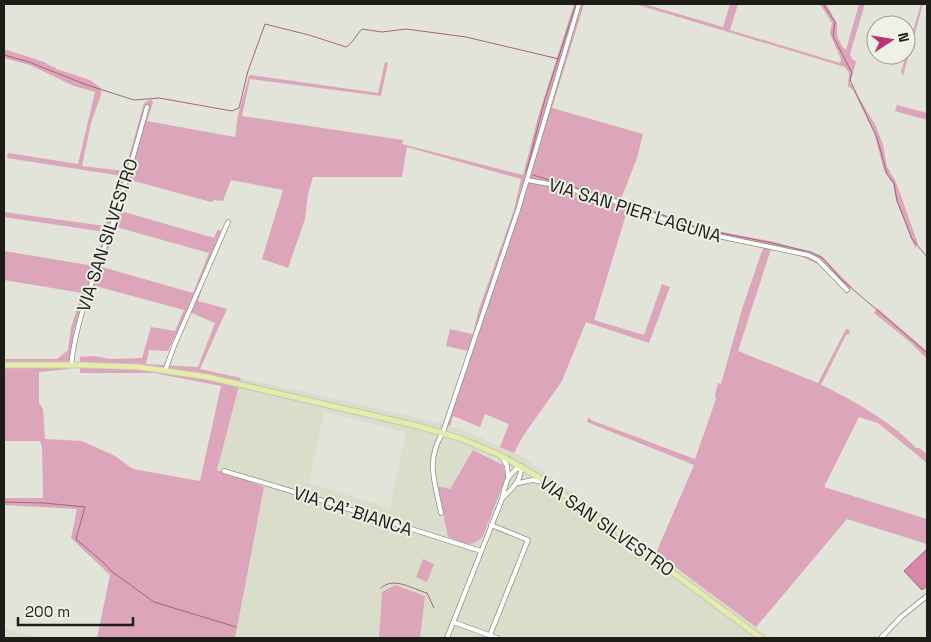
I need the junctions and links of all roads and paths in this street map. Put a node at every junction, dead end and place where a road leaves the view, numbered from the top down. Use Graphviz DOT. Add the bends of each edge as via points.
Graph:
graph roads {
  1 [pos="579,4"];
  2 [pos="147,107"];
  3 [pos="527,180"];
  4 [pos="228,222"];
  5 [pos="847,290"];
  6 [pos="4,365"];
  7 [pos="71,365"];
  8 [pos="165,371"];
  9 [pos="443,432"];
  10 [pos="500,455"];
  11 [pos="521,466"];
  12 [pos="224,471"];
  13 [pos="508,476"];
  14 [pos="516,484"];
  15 [pos="549,484"];
  16 [pos="502,499"];
  17 [pos="441,513"];
  18 [pos="491,525"];
  19 [pos="481,551"];
  20 [pos="927,596"];
  21 [pos="453,622"];
  22 [pos="490,636"];
  23 [pos="447,638"];
  24 [pos="497,638"];
  25 [pos="761,638"];
  26 [pos="881,638"];
  1 -- 3 [label="street, VIA SAN PIER LAGUNA"];
  2 -- 7 [label="street, VIA SAN SILVESTRO" via="116,214 76,332"];
  3 -- 5 [label="street, VIA SAN PIER LAGUNA" via="610,200 698,232 808,255 818,260"];
  3 -- 9 [label="street, VIA SAN PIER LAGUNA"];
  4 -- 8 [label="street"];
  6 -- 7 [label="main road, VIA SAN SILVESTRO"];
  7 -- 8 [label="main road, VIA SAN SILVESTRO"];
  8 -- 9 [label="main road, VIA SAN SILVESTRO" via="217,378"];
  9 -- 10 [label="main road, VIA SAN SILVESTRO"];
  9 -- 17 [label="street" via="432,466"];
  10 -- 11 [label="main road, VIA SAN SILVESTRO"];
  10 -- 13 [label="street" via="507,466"];
  11 -- 13 [label="street"];
  11 -- 14 [label="street" via="521,476"];
  11 -- 15 [label="main road, VIA SAN SILVESTRO"];
  12 -- 19 [label="street, VIA CA' BIANCA"];
  13 -- 16 [label="street"];
  14 -- 15 [label="street" via="533,480"];
  14 -- 16 [label="street"];
  15 -- 25 [label="main road, VIA SAN SILVESTRO"];
  16 -- 18 [label="street"];
  18 -- 19 [label="street"];
  18 -- 22 [label="street" via="528,540"];
  19 -- 21 [label="street"];
  20 -- 26 [label="street"];
  21 -- 22 [label="street"];
  21 -- 23 [label="street"];
  22 -- 24 [label="street"];
}
